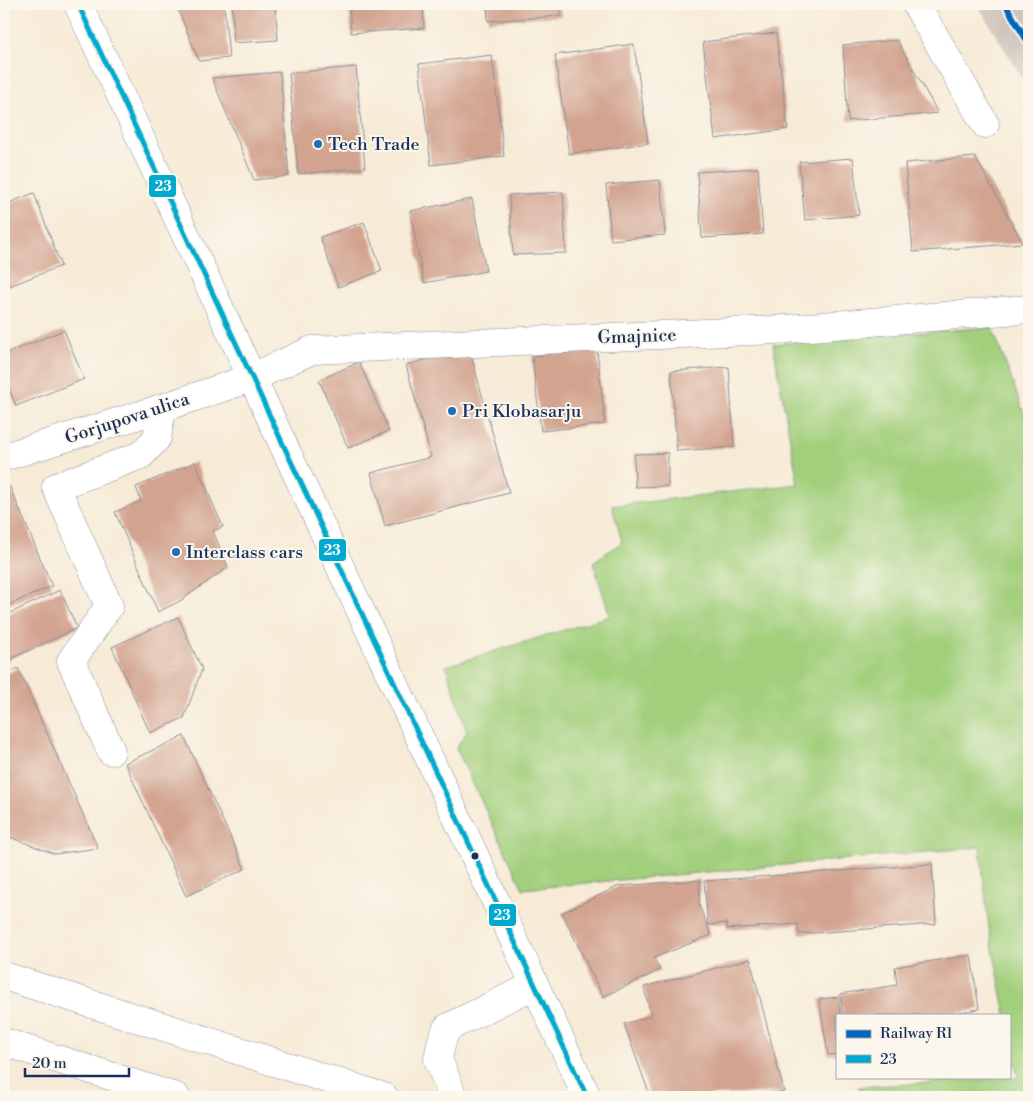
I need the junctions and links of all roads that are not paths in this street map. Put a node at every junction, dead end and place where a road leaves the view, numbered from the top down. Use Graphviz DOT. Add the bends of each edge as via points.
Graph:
graph roads {
  1 [pos="78,4"];
  2 [pos="916,4"];
  3 [pos="985,124"];
  4 [pos="1029,309"];
  5 [pos="251,378"];
  6 [pos="162,408"];
  7 [pos="4,457"];
  8 [pos="111,751"];
  9 [pos="4,976"];
  10 [pos="534,985"];
  11 [pos="4,1042"];
  12 [pos="376,1094"];
  13 [pos="176,1097"];
  14 [pos="453,1097"];
  15 [pos="587,1097"];
  1 -- 5 [label="main road"];
  2 -- 3 [label="main road"];
  4 -- 5 [label="main road, Gmajnice" via="774,330 312,350"];
  5 -- 6 [label="main road, Gorjupova ulica"];
  5 -- 10 [label="main road"];
  6 -- 7 [label="main road, Gorjupova ulica"];
  6 -- 8 [label="main road" via="157,438 141,455 56,487 109,606 70,661"];
  9 -- 12 [label="main road"];
  10 -- 14 [label="main road" via="447,1028 438,1059"];
  10 -- 15 [label="main road"];
  11 -- 13 [label="main road"];
}
